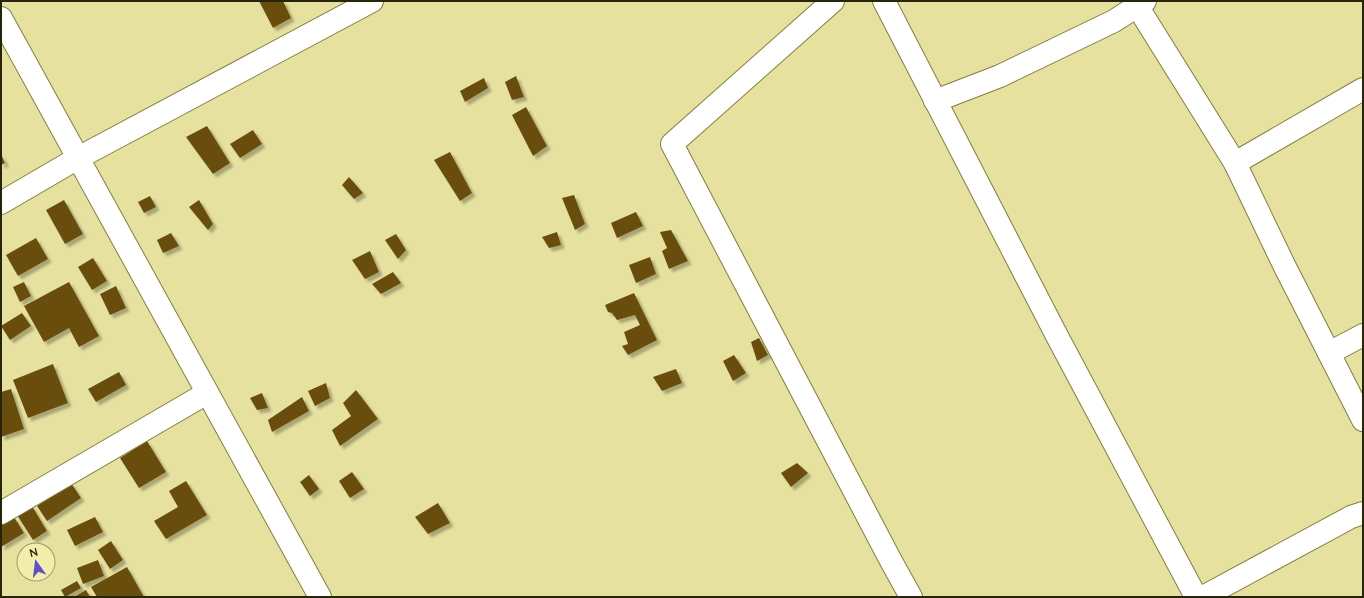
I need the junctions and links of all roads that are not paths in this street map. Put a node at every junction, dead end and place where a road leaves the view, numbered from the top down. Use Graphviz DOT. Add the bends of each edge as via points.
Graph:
graph roads {
  1 [pos="372,1"];
  2 [pos="833,1"];
  3 [pos="884,1"];
  4 [pos="1139,3"];
  5 [pos="1,18"];
  6 [pos="1363,89"];
  7 [pos="935,101"];
  8 [pos="78,158"];
  9 [pos="1235,163"];
  10 [pos="1,203"];
  11 [pos="1363,335"];
  12 [pos="1329,353"];
  13 [pos="208,394"];
  14 [pos="1363,420"];
  15 [pos="1363,513"];
  16 [pos="1,514"];
  17 [pos="320,597"];
  18 [pos="911,597"];
  19 [pos="1196,597"];
  20 [pos="1202,597"];
  1 -- 8 [label="street"];
  2 -- 18 [label="street" via="672,144"];
  3 -- 7 [label="street"];
  4 -- 7 [label="street" via="1114,21 1000,76"];
  4 -- 9 [label="street"];
  5 -- 8 [label="street"];
  6 -- 9 [label="street"];
  7 -- 19 [label="street"];
  8 -- 10 [label="street"];
  8 -- 13 [label="street"];
  9 -- 12 [label="street"];
  11 -- 12 [label="street"];
  12 -- 14 [label="street"];
  13 -- 16 [label="street"];
  13 -- 17 [label="street"];
  15 -- 20 [label="street" via="1351,517"];
}
